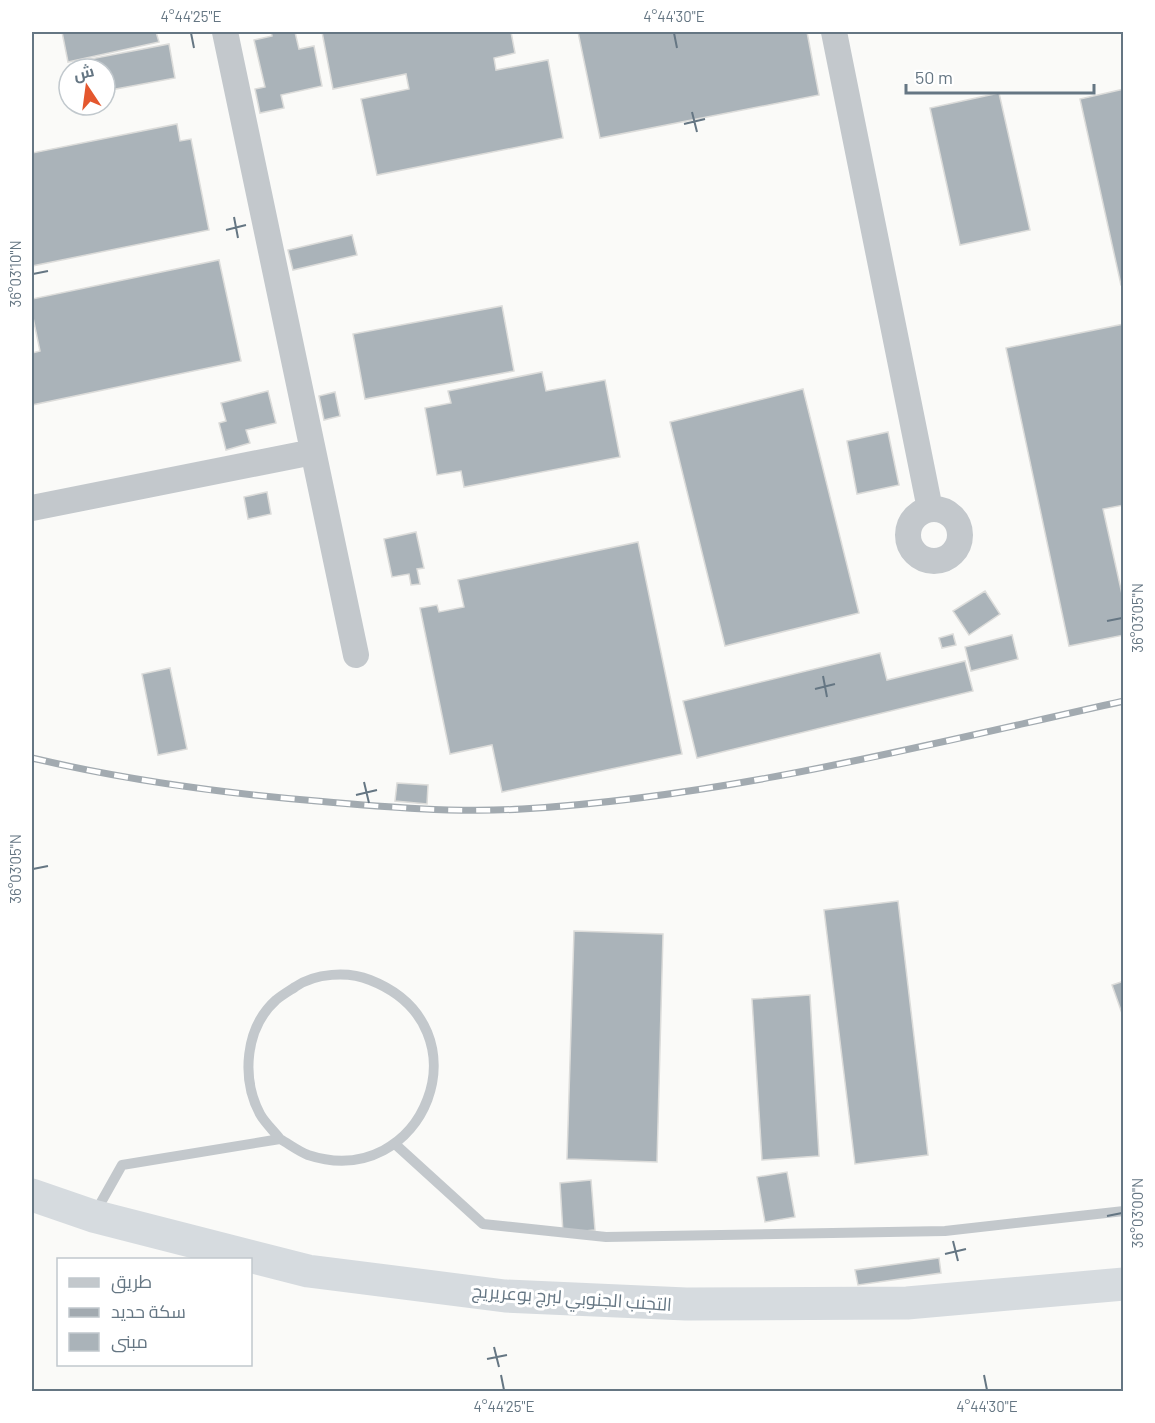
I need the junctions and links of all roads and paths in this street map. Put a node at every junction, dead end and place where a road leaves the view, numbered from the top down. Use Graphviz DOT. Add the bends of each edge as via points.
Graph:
graph roads {
  1 [pos="225,32"];
  2 [pos="834,32"];
  3 [pos="313,452"];
  4 [pos="32,508"];
  5 [pos="930,509"];
  6 [pos="356,655"];
  7 [pos="280,1138"];
  8 [pos="395,1144"];
  9 [pos="32,1195"];
  10 [pos="1124,1211"];
  11 [pos="93,1216"];
  12 [pos="1124,1284"];
  1 -- 3 [label="street"];
  2 -- 5 [label="street"];
  3 -- 4 [label="street"];
  3 -- 6 [label="street"];
  7 -- 8 [label="lane" via="306,1154 337,1161 367,1157"];
  7 -- 8 [label="lane" via="261,1115 249,1087 248,1056 257,1026 275,1001 300,984 330,975 361,976 389,987 413,1007 428,1034 435,1064 431,1094 417,1122"];
  7 -- 11 [label="lane" via="122,1165"];
  8 -- 10 [label="lane" via="483,1224 606,1237 945,1231"];
  9 -- 11 [label="highway, التجنب الجنوبي لبرج بوعريريج"];
  11 -- 12 [label="highway, التجنب الجنوبي لبرج بوعريريج" via="308,1271 505,1296 686,1304 906,1303"];
}
